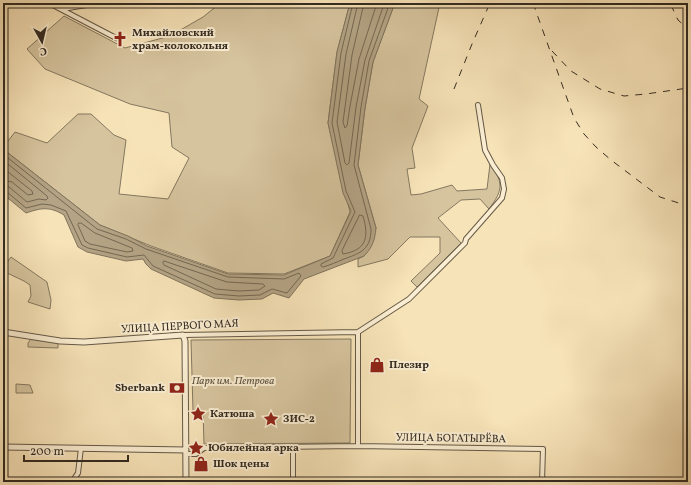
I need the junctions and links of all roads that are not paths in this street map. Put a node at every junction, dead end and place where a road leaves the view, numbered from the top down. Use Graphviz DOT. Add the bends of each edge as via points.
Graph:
graph roads {
  1 [pos="49,3"];
  2 [pos="99,3"];
  3 [pos="62,9"];
  4 [pos="116,38"];
  5 [pos="478,105"];
  6 [pos="3,332"];
  7 [pos="358,332"];
  8 [pos="183,335"];
  9 [pos="293,446"];
  10 [pos="358,446"];
  11 [pos="3,447"];
  12 [pos="81,448"];
  13 [pos="186,452"];
  14 [pos="72,482"];
  15 [pos="186,482"];
  16 [pos="293,482"];
  17 [pos="542,482"];
  1 -- 3 [label="street"];
  2 -- 3 [label="street"];
  3 -- 4 [label="street"];
  5 -- 7 [label="street" via="485,150 502,178 502,198 465,243 409,299"];
  6 -- 8 [label="street, УЛИЦА ПЕРВОГО МАЯ" via="84,342"];
  7 -- 8 [label="street, УЛИЦА ПЕРВОГО МАЯ"];
  7 -- 10 [label="street"];
  8 -- 13 [label="street"];
  9 -- 10 [label="street, УЛИЦА БОГАТЫРЁВА"];
  9 -- 13 [label="street, УЛИЦА БОГАТЫРЁВА" via="204,448 196,454"];
  9 -- 16 [label="street"];
  10 -- 17 [label="street, УЛИЦА БОГАТЫРЁВА" via="543,449"];
  11 -- 12 [label="street"];
  12 -- 13 [label="street"];
  12 -- 14 [label="street" via="78,473"];
  13 -- 15 [label="street"];
}
